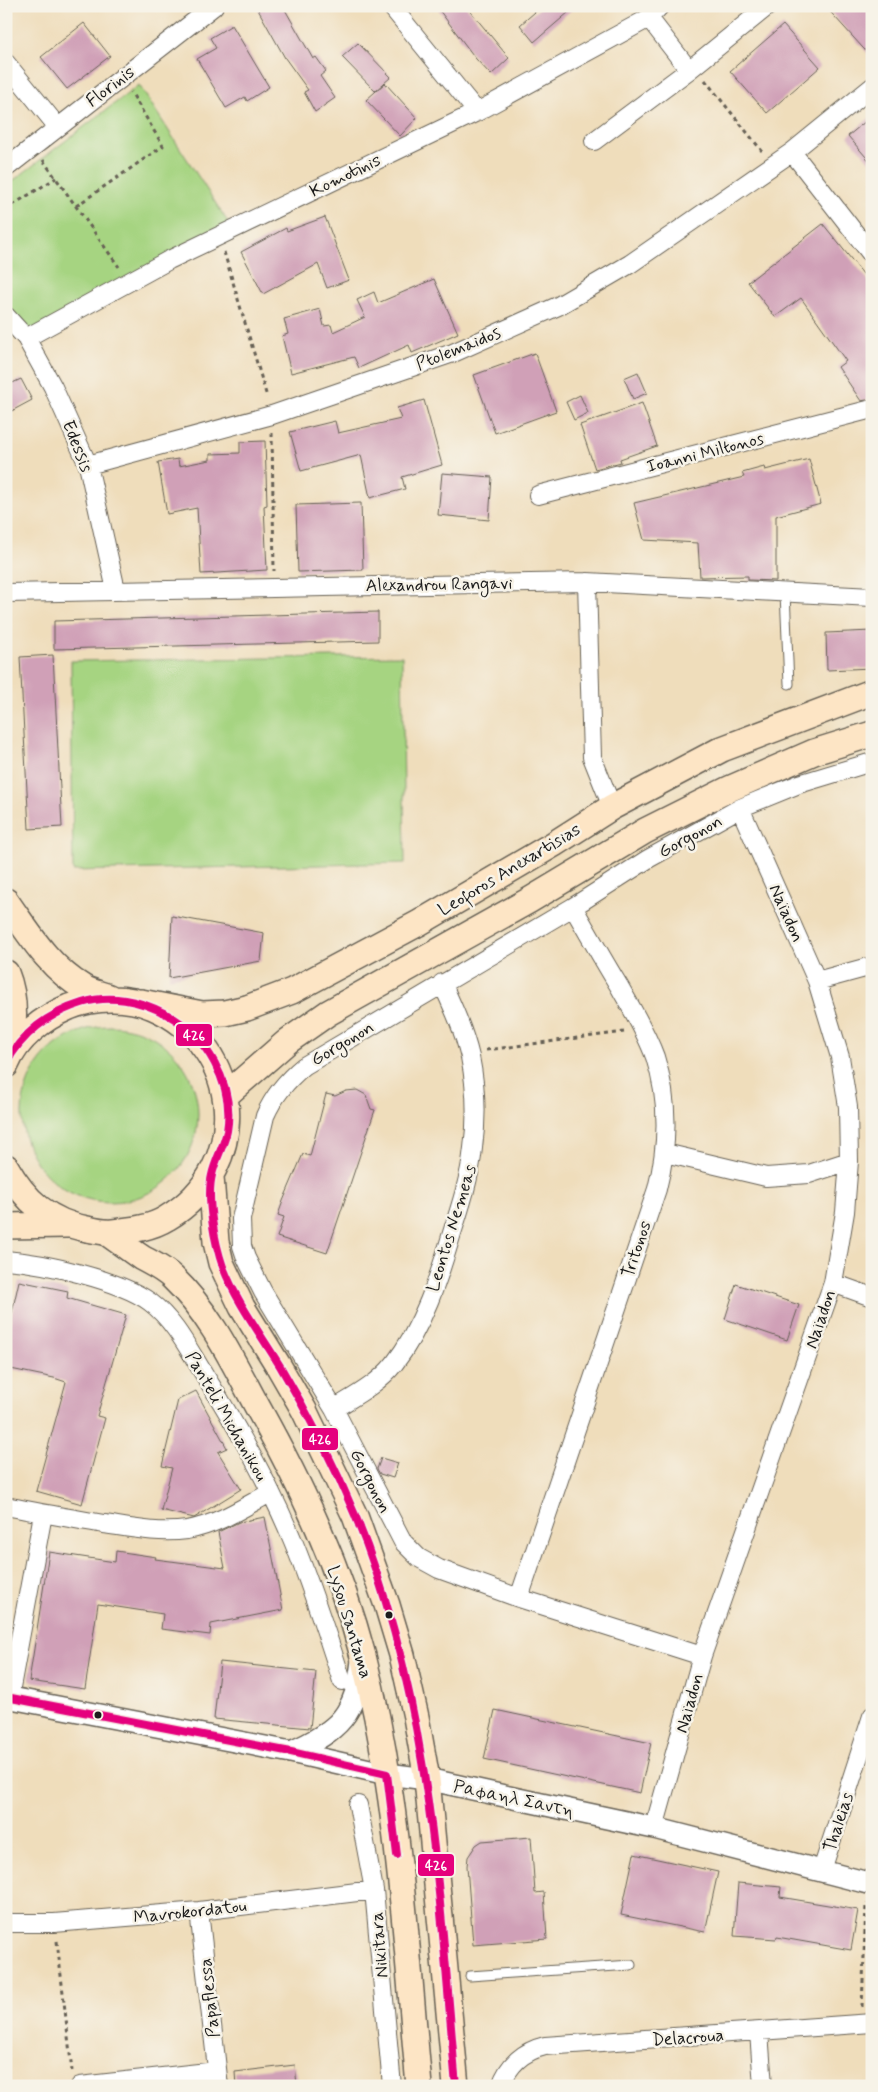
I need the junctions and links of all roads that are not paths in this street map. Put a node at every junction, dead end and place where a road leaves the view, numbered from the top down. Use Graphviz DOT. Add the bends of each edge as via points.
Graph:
graph roads {
  1 [pos="391,6"];
  2 [pos="768,6"];
  3 [pos="205,9"];
  4 [pos="654,12"];
  5 [pos="6,63"];
  6 [pos="691,68"];
  7 [pos="872,86"];
  8 [pos="477,112"];
  9 [pos="57,126"];
  10 [pos="594,141"];
  11 [pos="792,152"];
  12 [pos="6,168"];
  13 [pos="870,250"];
  14 [pos="6,316"];
  15 [pos="26,338"];
  16 [pos="872,409"];
  17 [pos="88,465"];
  18 [pos="538,495"];
  19 [pos="587,582"];
  20 [pos="116,590"];
  21 [pos="6,593"];
  22 [pos="785,593"];
  23 [pos="872,597"];
  24 [pos="789,684"];
  25 [pos="872,692"];
  26 [pos="872,734"];
  27 [pos="872,762"];
  28 [pos="612,807"];
  29 [pos="740,808"];
  30 [pos="6,901"];
  31 [pos="573,907"];
  32 [pos="872,966"];
  33 [pos="6,973"];
  34 [pos="817,981"];
  35 [pos="442,983"];
  36 [pos="112,998"];
  37 [pos="141,1002"];
  38 [pos="8,1061"];
  39 [pos="226,1095"];
  40 [pos="665,1153"];
  41 [pos="849,1161"];
  42 [pos="6,1167"];
  43 [pos="211,1177"];
  44 [pos="68,1225"];
  45 [pos="6,1226"];
  46 [pos="107,1233"];
  47 [pos="6,1260"];
  48 [pos="833,1283"];
  49 [pos="872,1297"];
  50 [pos="334,1409"];
  51 [pos="270,1493"];
  52 [pos="6,1506"];
  53 [pos="43,1514"];
  54 [pos="519,1598"];
  55 [pos="362,1654"];
  56 [pos="702,1656"];
  57 [pos="342,1681"];
  58 [pos="8,1698"];
  59 [pos="872,1716"];
  60 [pos="291,1752"];
  61 [pos="387,1774"];
  62 [pos="427,1779"];
  63 [pos="358,1805"];
  64 [pos="654,1828"];
  65 [pos="822,1870"];
  66 [pos="869,1883"];
  67 [pos="374,1890"];
  68 [pos="199,1911"];
  69 [pos="6,1923"];
  70 [pos="631,1965"];
  71 [pos="470,1976"];
  72 [pos="867,2024"];
  73 [pos="759,2032"];
  74 [pos="218,2079"];
  75 [pos="76,2081"];
  76 [pos="392,2086"];
  77 [pos="419,2086"];
  78 [pos="456,2086"];
  79 [pos="501,2086"];
  80 [pos="763,2086"];
  1 -- 8 [label="street"];
  2 -- 6 [label="street"];
  3 -- 9 [label="street, Florinis"];
  4 -- 6 [label="street"];
  4 -- 8 [label="street, Komotinis"];
  5 -- 9 [label="street"];
  6 -- 10 [label="street"];
  7 -- 11 [label="street, Ptolemaidos"];
  8 -- 15 [label="street, Komotinis" via="219,236"];
  9 -- 12 [label="street, Florinis"];
  11 -- 13 [label="street"];
  11 -- 17 [label="street, Ptolemaidos" via="630,264 558,306 453,353 272,415"];
  14 -- 15 [label="street, Edessis"];
  15 -- 17 [label="street, Edessis"];
  16 -- 18 [label="street, Ioanni Miltonos"];
  17 -- 20 [label="street, Edessis"];
  19 -- 20 [label="street, Alexandrou Rangavi"];
  19 -- 22 [label="street, Alexandrou Rangavi"];
  19 -- 28 [label="street" via="592,756"];
  20 -- 21 [label="street, Alexandrou Rangavi"];
  22 -- 23 [label="street, Alexandrou Rangavi"];
  22 -- 24 [label="lane"];
  25 -- 28 [label="main road, Leoforos Anexartisias" via="722,749"];
  26 -- 39 [label="main road, Leoforos Anexartisias" via="805,756 645,831 530,900 328,1013"];
  27 -- 29 [label="street, Gorgonon" via="798,784"];
  28 -- 37 [label="main road, Leoforos Anexartisias" via="419,923 269,1000 240,1010 202,1014"];
  29 -- 31 [label="street, Gorgonon" via="648,859"];
  29 -- 34 [label="street, Naïadon"];
  30 -- 36 [label="main road" via="45,955 65,974 84,988"];
  31 -- 35 [label="street, Gorgonon"];
  31 -- 40 [label="street, Tritonos" via="643,1030 655,1059 660,1078"];
  32 -- 34 [label="street"];
  33 -- 38 [label="main road" via="13,994 14,1013"];
  34 -- 41 [label="street, Naïadon" via="840,1057 848,1108"];
  35 -- 50 [label="street, Leontos Nemeas" via="461,1027 474,1088 474,1147 463,1200 420,1321 394,1363 370,1387"];
  35 -- 50 [label="street, Gorgonon" via="304,1066 276,1094 265,1116 241,1220 242,1246 263,1292"];
  36 -- 37 [label="main road"];
  36 -- 38 [label="main road" via="81,1002 53,1014 28,1033"];
  37 -- 39 [label="main road" via="169,1014 196,1035 216,1063"];
  39 -- 43 [label="main road" via="228,1123 222,1151"];
  40 -- 41 [label="street" via="766,1177 809,1174"];
  40 -- 54 [label="street, Tritonos" via="657,1189"];
  41 -- 48 [label="street, Naïadon"];
  42 -- 44 [label="main road" via="17,1187 40,1210"];
  43 -- 46 [label="main road" via="191,1200 166,1218 138,1230"];
  43 -- 62 [label="main road" via="216,1242 231,1286 316,1433 371,1557 402,1655"];
  44 -- 45 [label="main road"];
  44 -- 46 [label="main road"];
  46 -- 55 [label="main road, Lysou Santama" via="173,1278 218,1336 304,1495 336,1572"];
  47 -- 51 [label="street, Panteli Michanikou" via="40,1264 114,1284 152,1304 173,1326 189,1350 242,1438"];
  48 -- 49 [label="street"];
  48 -- 56 [label="street, Naïadon"];
  50 -- 54 [label="street, Gorgonon" via="396,1532 410,1550 439,1569"];
  51 -- 53 [label="street" via="214,1521 187,1530 154,1531"];
  51 -- 57 [label="street, Panteli Michanikou" via="310,1585"];
  52 -- 53 [label="street"];
  53 -- 58 [label="street"];
  54 -- 56 [label="street, Gorgonon"];
  55 -- 60 [label="street" via="359,1684 348,1711 321,1738"];
  55 -- 61 [label="main road, Lysou Santama"];
  56 -- 64 [label="street, Naïadon"];
  58 -- 60 [label="street, Ραφαηλ Σαντη"];
  59 -- 65 [label="street, Thaleias"];
  60 -- 61 [label="street, Ραφαηλ Σαντη"];
  61 -- 62 [label="street, Ραφαηλ Σαντη"];
  61 -- 77 [label="main road, Lysou Santama"];
  62 -- 64 [label="street, Ραφαηλ Σαντη"];
  62 -- 78 [label="main road"];
  63 -- 67 [label="street, Nikitara"];
  64 -- 65 [label="street, Ραφαηλ Σαντη"];
  65 -- 66 [label="street, Ραφαηλ Σαντη"];
  67 -- 68 [label="street, Mavrokordatou"];
  67 -- 76 [label="street, Nikitara"];
  68 -- 69 [label="street, Mavrokordatou" via="54,1923"];
  68 -- 74 [label="street, Papaflessa"];
  70 -- 71 [label="lane"];
  72 -- 73 [label="street, Delacroua"];
  73 -- 79 [label="street, Delacroua" via="545,2046 526,2053 511,2067"];
  73 -- 80 [label="street"];
  74 -- 75 [label="street"];
}
